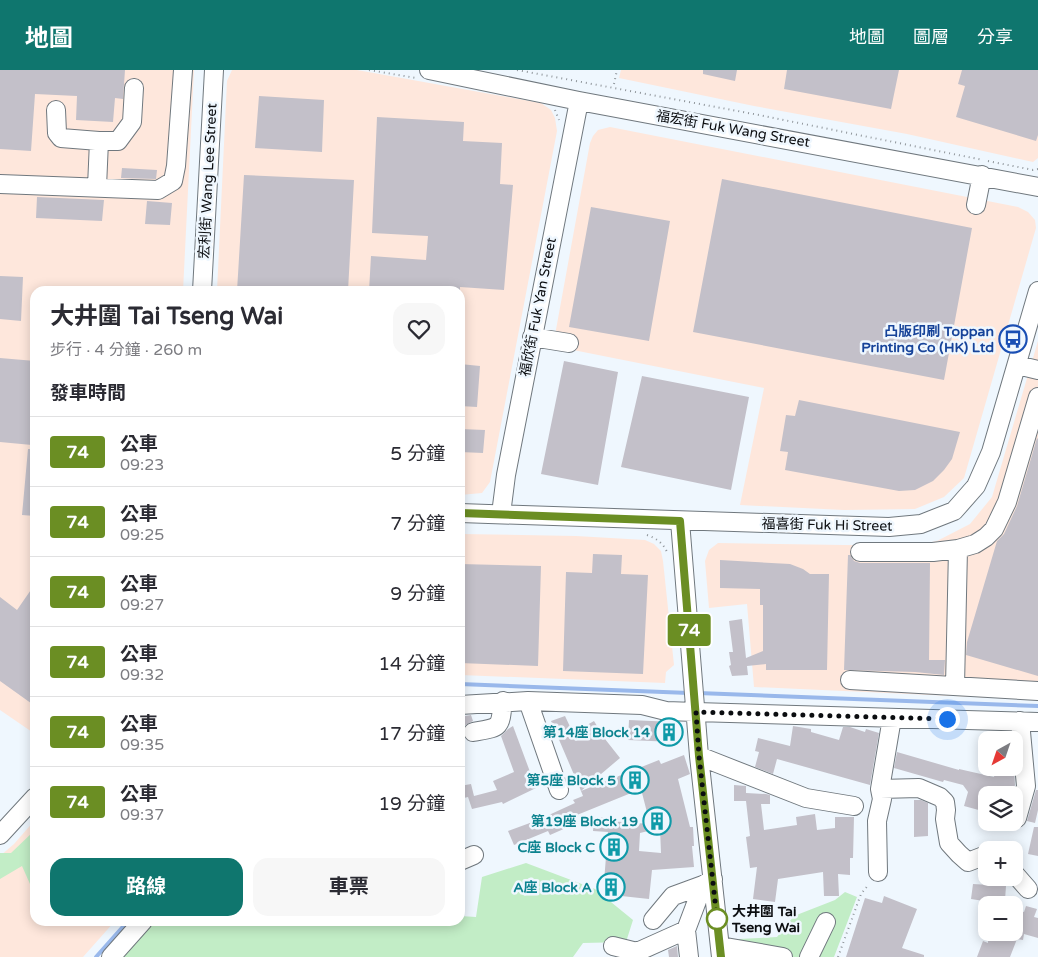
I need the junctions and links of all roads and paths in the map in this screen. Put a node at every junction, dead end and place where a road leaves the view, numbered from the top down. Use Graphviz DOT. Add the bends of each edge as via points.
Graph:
graph roads {
  1 [pos="183,70"];
  2 [pos="214,70"];
  3 [pos="429,70"];
  4 [pos="517,70"];
  5 [pos="617,70"];
  6 [pos="614,84"];
  7 [pos="134,88"];
  8 [pos="579,101"];
  9 [pos="56,110"];
  10 [pos="99,141"];
  11 [pos="1038,169"];
  12 [pos="982,175"];
  13 [pos="0,184"];
  14 [pos="97,187"];
  15 [pos="1038,187"];
  16 [pos="976,205"];
  17 [pos="202,286"];
  18 [pos="1038,291"];
  19 [pos="532,336"];
  20 [pos="569,344"];
  21 [pos="1017,365"];
  22 [pos="1038,370"];
  23 [pos="1038,397"];
  24 [pos="465,513"];
  25 [pos="501,514"];
  26 [pos="680,521"];
  27 [pos="646,534"];
  28 [pos="958,549"];
  29 [pos="667,552"];
  30 [pos="860,552"];
  31 [pos="850,680"];
  32 [pos="955,686"];
  33 [pos="1038,691"];
  34 [pos="503,701"];
  35 [pos="528,701"];
  36 [pos="465,705"];
  37 [pos="696,709"];
  38 [pos="892,718"];
  39 [pos="1020,721"];
  40 [pos="1038,722"];
  41 [pos="473,732"];
  42 [pos="699,756"];
  43 [pos="880,789"];
  44 [pos="558,790"];
  45 [pos="1023,797"];
  46 [pos="30,802"];
  47 [pos="854,806"];
  48 [pos="0,835"];
  49 [pos="978,858"];
  50 [pos="878,872"];
  51 [pos="708,882"];
  52 [pos="1023,883"];
  53 [pos="1028,889"];
  54 [pos="862,894"];
  55 [pos="654,920"];
  56 [pos="826,922"];
  57 [pos="139,926"];
  58 [pos="686,930"];
  59 [pos="613,946"];
  60 [pos="720,951"];
  61 [pos="637,955"];
  62 [pos="111,957"];
  63 [pos="689,957"];
  64 [pos="782,957"];
  65 [pos="809,957"];
  66 [pos="838,957"];
  1 -- 14 [label="street" via="173,181 158,190"];
  2 -- 17 [label="street, 宏利街 Wang Lee Street"];
  3 -- 8 [label="street, 福宏街 Fuk Wang Street"];
  4 -- 11 [label="path"];
  5 -- 6 [label="path"];
  7 -- 10 [label="street" via="132,122 118,141"];
  8 -- 12 [label="street, 福宏街 Fuk Wang Street"];
  8 -- 19 [label="street, 福欣街 Fuk Yan Street"];
  9 -- 10 [label="street" via="57,132 61,138"];
  10 -- 14 [label="street"];
  12 -- 15 [label="street, 福宏街 Fuk Wang Street"];
  12 -- 16 [label="street"];
  13 -- 14 [label="street"];
  18 -- 21 [label="street, 福喜街 Fuk Hi Street"];
  19 -- 20 [label="street"];
  19 -- 25 [label="street, 福欣街 Fuk Yan Street"];
  21 -- 22 [label="street"];
  21 -- 26 [label="street, 福喜街 Fuk Hi Street" via="991,452 976,486 954,512 921,524 889,527"];
  23 -- 28 [label="street" via="1002,514 986,536 975,544"];
  24 -- 25 [label="street, 福喜街 Fuk Hi Street"];
  25 -- 26 [label="street, 福喜街 Fuk Hi Street"];
  26 -- 37 [label="street"];
  27 -- 29 [label="path" via="656,538"];
  28 -- 30 [label="street"];
  28 -- 32 [label="street"];
  31 -- 32 [label="street"];
  32 -- 33 [label="street"];
  34 -- 35 [label="street"];
  34 -- 36 [label="street"];
  34 -- 41 [label="street" via="501,722 495,728"];
  35 -- 37 [label="street" via="642,705 666,711"];
  35 -- 44 [label="street"];
  37 -- 38 [label="street"];
  37 -- 42 [label="street"];
  38 -- 39 [label="street"];
  38 -- 43 [label="street"];
  39 -- 40 [label="street"];
  39 -- 45 [label="street" via="1026,786"];
  42 -- 47 [label="street" via="806,798"];
  42 -- 51 [label="street"];
  43 -- 49 [label="street" via="919,788 940,797 945,802 949,843 968,862"];
  43 -- 50 [label="street"];
  46 -- 48 [label="street"];
  51 -- 55 [label="street" via="673,896"];
  51 -- 58 [label="street"];
  51 -- 60 [label="street"];
  52 -- 53 [label="street"];
  54 -- 66 [label="path"];
  56 -- 65 [label="street"];
  57 -- 62 [label="street"];
  58 -- 61 [label="street"];
  58 -- 63 [label="street"];
  59 -- 61 [label="street"];
  60 -- 64 [label="street"];
}
